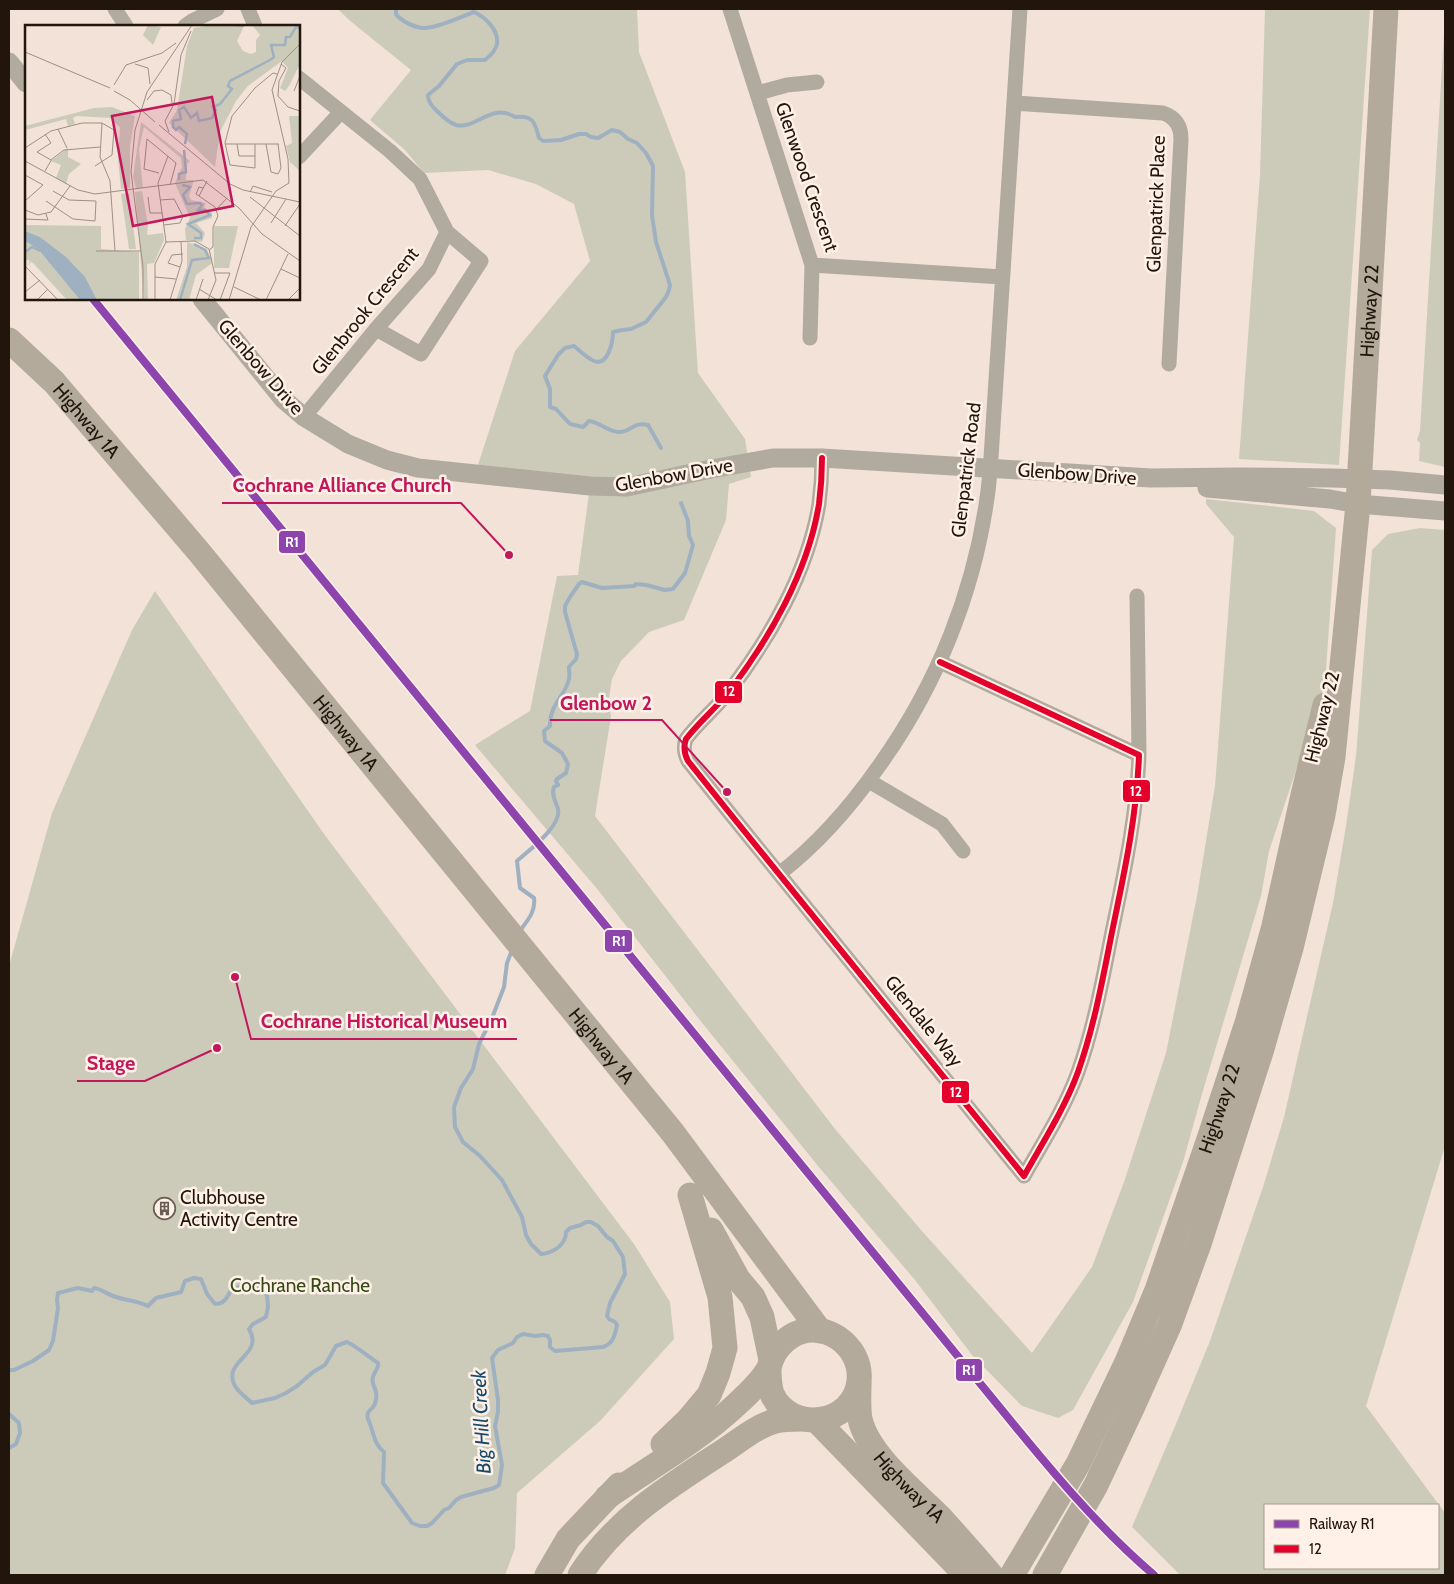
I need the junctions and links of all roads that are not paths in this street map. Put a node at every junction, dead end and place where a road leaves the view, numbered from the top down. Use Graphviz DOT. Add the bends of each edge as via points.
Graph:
graph roads {
  1 [pos="115,9"];
  2 [pos="217,9"];
  3 [pos="248,9"];
  4 [pos="730,9"];
  5 [pos="1020,9"];
  6 [pos="1386,9"];
  7 [pos="125,25"];
  8 [pos="186,25"];
  9 [pos="255,25"];
  10 [pos="9,62"];
  11 [pos="300,79"];
  12 [pos="25,82"];
  13 [pos="817,82"];
  14 [pos="758,93"];
  15 [pos="1014,103"];
  16 [pos="341,112"];
  17 [pos="300,156"];
  18 [pos="447,232"];
  19 [pos="812,265"];
  20 [pos="1002,276"];
  21 [pos="203,300"];
  22 [pos="376,329"];
  23 [pos="810,338"];
  24 [pos="9,340"];
  25 [pos="1169,364"];
  26 [pos="304,418"];
  27 [pos="822,458"];
  28 [pos="990,468"];
  29 [pos="1151,478"];
  30 [pos="1359,480"];
  31 [pos="1445,486"];
  32 [pos="1358,504"];
  33 [pos="1445,511"];
  34 [pos="1137,596"];
  35 [pos="1347,613"];
  36 [pos="940,662"];
  37 [pos="1139,756"];
  38 [pos="869,780"];
  39 [pos="963,851"];
  40 [pos="779,874"];
  41 [pos="673,1133"];
  42 [pos="690,1195"];
  43 [pos="820,1331"];
  44 [pos="770,1364"];
  45 [pos="859,1382"];
  46 [pos="809,1420"];
  47 [pos="607,1497"];
  48 [pos="547,1575"];
  49 [pos="580,1575"];
  50 [pos="966,1575"];
  51 [pos="991,1575"];
  52 [pos="1012,1575"];
  53 [pos="1045,1575"];
  1 -- 7 [label="street"];
  2 -- 8 [label="street"];
  3 -- 9 [label="street"];
  4 -- 14 [label="street, Glenwood Crescent"];
  5 -- 15 [label="street, Glenpatrick Road"];
  6 -- 30 [label="main road, Highway 22"];
  10 -- 12 [label="street"];
  11 -- 16 [label="street"];
  13 -- 14 [label="street" via="787,84"];
  14 -- 19 [label="street, Glenwood Crescent"];
  15 -- 20 [label="street, Glenpatrick Road"];
  15 -- 25 [label="street, Glenpatrick Place" via="1156,112 1176,121 1181,136"];
  16 -- 17 [label="street"];
  16 -- 18 [label="street" via="420,179"];
  18 -- 22 [label="street, Glenbrook Crescent" via="430,268"];
  18 -- 22 [label="street" via="481,261 421,354"];
  19 -- 20 [label="street, Glenwood Crescent"];
  19 -- 23 [label="street"];
  20 -- 28 [label="street, Glenpatrick Road"];
  21 -- 26 [label="street, Glenbow Drive" via="283,398"];
  22 -- 26 [label="street, Glenbrook Crescent"];
  24 -- 41 [label="main road, Highway 1A" via="54,382 175,522"];
  26 -- 27 [label="street, Glenbow Drive" via="348,444 418,468 590,486 627,487 773,458"];
  27 -- 28 [label="street, Glenbow Drive"];
  27 -- 40 [label="street, Glendale Way" via="819,505 801,566 786,600 752,660 684,744 688,761"];
  28 -- 29 [label="street, Glenbow Drive"];
  28 -- 36 [label="street, Glenpatrick Road" via="982,527 970,577"];
  29 -- 30 [label="street, Glenbow Drive"];
  29 -- 32 [label="street, Glenbow Drive" via="1207,488"];
  30 -- 31 [label="street, Glenbow Drive"];
  30 -- 32 [label="main road, Highway 22"];
  32 -- 33 [label="street, Glenbow Drive"];
  32 -- 35 [label="main road, Highway 22"];
  34 -- 37 [label="street"];
  35 -- 52 [label="main road, Highway 22" via="1274,926 1247,1023 1157,1290 1078,1464"];
  35 -- 53 [label="main road, Highway 22" via="1323,815 1291,948 1261,1052 1169,1326 1096,1485"];
  36 -- 37 [label="street"];
  36 -- 38 [label="street, Glenpatrick Road" via="911,718"];
  37 -- 40 [label="street, Glendale Way" via="1137,792 1124,871 1084,1054 1072,1088 1024,1176"];
  38 -- 39 [label="street" via="942,824"];
  38 -- 40 [label="street, Glenpatrick Road" via="827,830"];
  41 -- 42 [label="main road, Highway 1A"];
  41 -- 43 [label="main road, Highway 1A"];
  42 -- 44 [label="main road, Highway 1A" via="738,1279 753,1297 768,1338"];
  42 -- 47 [label="main road" via="720,1297 725,1348 709,1395 688,1420"];
  43 -- 44 [label="main road" via="804,1331 790,1337 779,1346"];
  43 -- 45 [label="main road" via="845,1343 854,1354"];
  44 -- 46 [label="main road" via="769,1381 779,1405 789,1414"];
  44 -- 47 [label="main road" via="735,1406"];
  45 -- 46 [label="main road" via="845,1409 832,1417"];
  45 -- 51 [label="main road, Highway 1A" via="860,1419 879,1455 959,1537"];
  46 -- 49 [label="main road" via="775,1421 758,1428 689,1473 652,1499 612,1534"];
  46 -- 50 [label="main road, Highway 1A"];
  47 -- 48 [label="main road" via="568,1539"];
}
